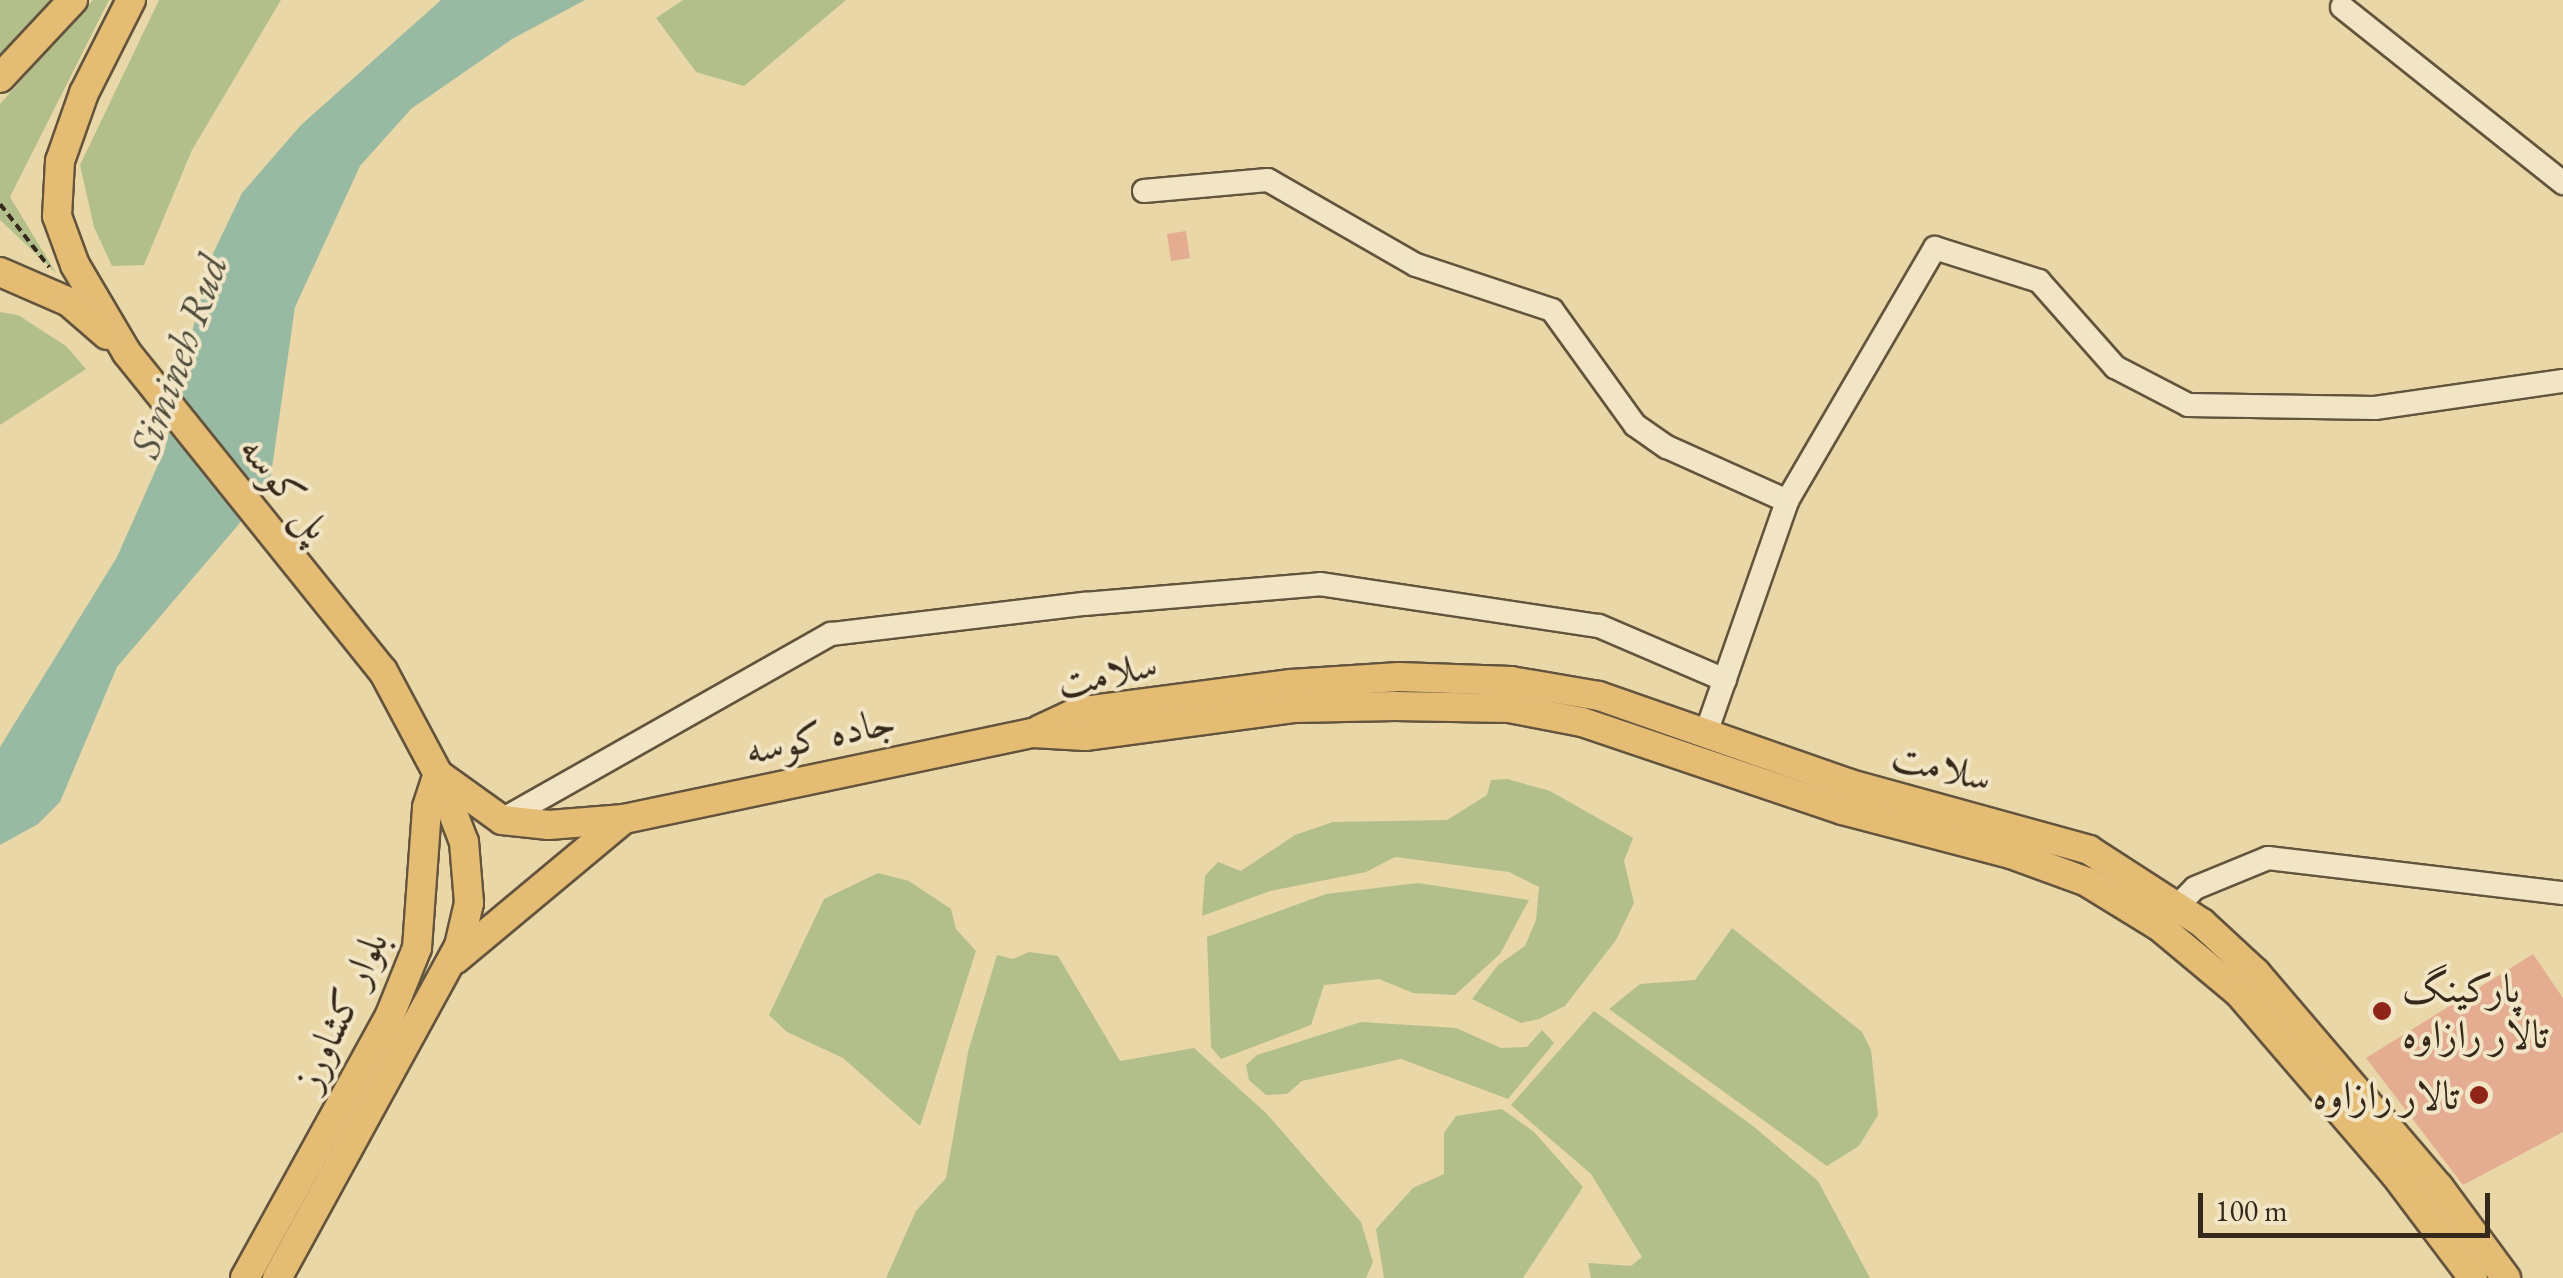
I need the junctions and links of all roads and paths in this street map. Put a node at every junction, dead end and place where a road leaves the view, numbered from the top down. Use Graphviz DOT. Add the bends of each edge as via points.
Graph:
graph roads {
  1 [pos="73,0"];
  2 [pos="131,0"];
  3 [pos="2342,7"];
  4 [pos="0,78"];
  5 [pos="2563,184"];
  6 [pos="1144,191"];
  7 [pos="0,204"];
  8 [pos="0,272"];
  9 [pos="61,282"];
  10 [pos="127,353"];
  11 [pos="2563,381"];
  12 [pos="1787,501"];
  13 [pos="1725,680"];
  14 [pos="1707,730"];
  15 [pos="1033,733"];
  16 [pos="1697,757"];
  17 [pos="438,774"];
  18 [pos="624,819"];
  19 [pos="502,820"];
  20 [pos="2268,858"];
  21 [pos="2286,881"];
  22 [pos="2563,894"];
  23 [pos="2168,916"];
  24 [pos="417,948"];
  25 [pos="452,964"];
  26 [pos="244,1278"];
  27 [pos="277,1278"];
  28 [pos="2473,1278"];
  29 [pos="2506,1278"];
  1 -- 4 [label="main road"];
  2 -- 10 [label="main road" via="84,93 60,161 57,193 75,265"];
  3 -- 5 [label="street"];
  6 -- 12 [label="street" via="1268,180 1416,265 1552,310 1635,425 1667,447"];
  7 -- 9 [label="path"];
  8 -- 10 [label="main road" via="69,302"];
  10 -- 17 [label="main road, پل کوسه" via="383,670"];
  11 -- 12 [label="street" via="2375,408 2188,405 2116,367 2039,281 1935,248"];
  12 -- 13 [label="street"];
  13 -- 14 [label="street"];
  13 -- 19 [label="street" via="1598,626 1320,584 1084,604 830,634"];
  14 -- 15 [label="main road, سلامت" via="1599,696 1511,681 1399,677 1077,712"];
  14 -- 16 [label="main road"];
  14 -- 23 [label="main road, سلامت" via="1850,784 2089,850"];
  15 -- 16 [label="main road, سلامت" via="1085,736 1295,708 1509,708"];
  15 -- 18 [label="main road, جاده کوسه"];
  16 -- 23 [label="main road, سلامت" via="1774,789 2087,882"];
  17 -- 19 [label="main road"];
  17 -- 24 [label="main road, بلوار کشاورز" via="426,807"];
  17 -- 25 [label="main road, بلوار کشاورز" via="464,842 469,902"];
  18 -- 19 [label="main road, جاده کوسه" via="523,826"];
  18 -- 25 [label="main road, جاده کوسه" via="501,915"];
  20 -- 21 [label="street"];
  20 -- 22 [label="street"];
  20 -- 23 [label="street" via="2236,866"];
  23 -- 28 [label="main road, سلامت" via="2394,1173"];
  23 -- 29 [label="main road, سلامت" via="2256,973 2314,1035"];
  24 -- 25 [label="main road"];
  24 -- 26 [label="main road, بلوار کشاورز" via="390,1015"];
  25 -- 27 [label="main road, بلوار کشاورز"];
}
